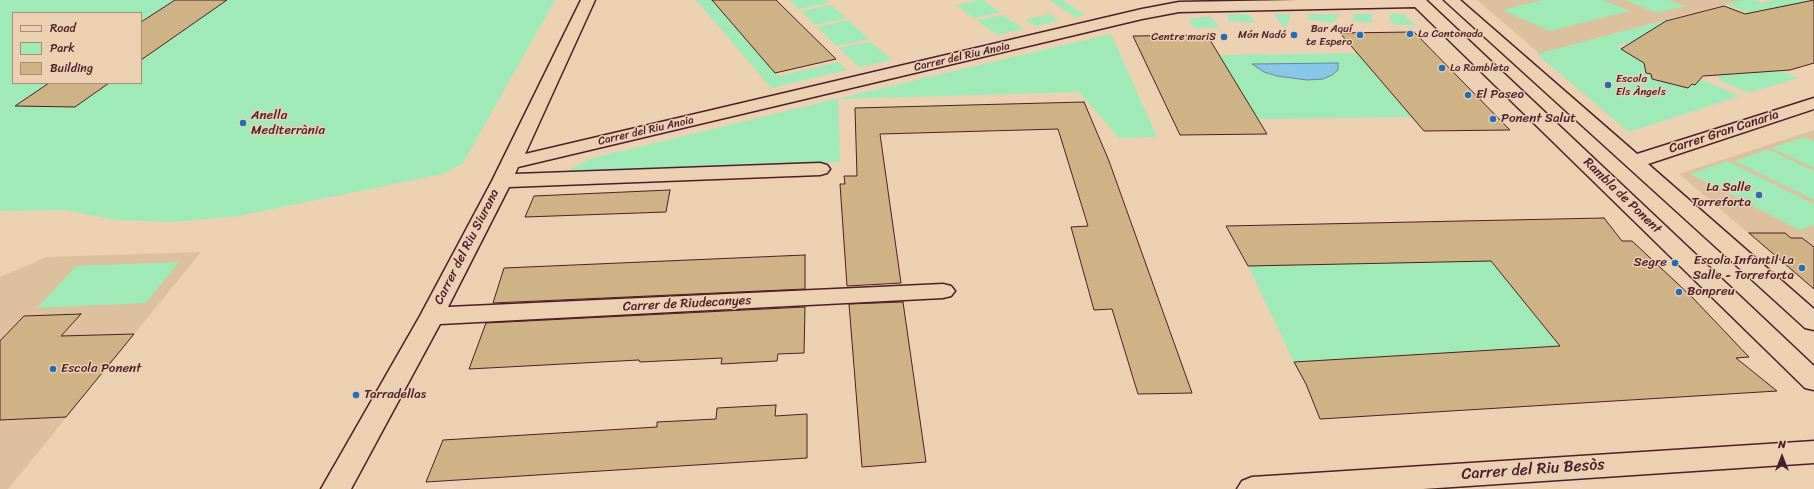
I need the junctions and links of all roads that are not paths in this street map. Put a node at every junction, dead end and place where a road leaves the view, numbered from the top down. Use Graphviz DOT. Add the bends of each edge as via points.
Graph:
graph roads {
  1 [pos="588,0"];
  2 [pos="1233,2"];
  3 [pos="1174,3"];
  4 [pos="1422,5"];
  5 [pos="1458,6"];
  6 [pos="1814,103"];
  7 [pos="1633,162"];
  8 [pos="820,169"];
  9 [pos="506,172"];
  10 [pos="943,291"];
  11 [pos="432,316"];
  12 [pos="1814,322"];
  13 [pos="1814,381"];
  14 [pos="1814,452"];
  15 [pos="1399,484"];
  16 [pos="336,489"];
  17 [pos="1252,489"];
  1 -- 9 [label="street, Carrer del Riu Siurana"];
  2 -- 3 [label="street, Carrer del Riu Anoia"];
  2 -- 4 [label="street, Carrer del Riu Anoia"];
  3 -- 9 [label="street, Carrer del Riu Anoia" via="1134,16"];
  4 -- 5 [label="street"];
  4 -- 13 [label="street, Rambla de Ponent"];
  5 -- 7 [label="street"];
  6 -- 7 [label="street, Carrer Gran Canaria"];
  7 -- 12 [label="street"];
  8 -- 9 [label="street"];
  9 -- 11 [label="street, Carrer del Riu Siurana"];
  10 -- 11 [label="street, Carrer de Riudecanyes"];
  11 -- 16 [label="street, Carrer del Riu Siurana"];
  14 -- 15 [label="street, Carrer del Riu Besòs"];
  15 -- 17 [label="street, Carrer del Riu Besòs"];
}
